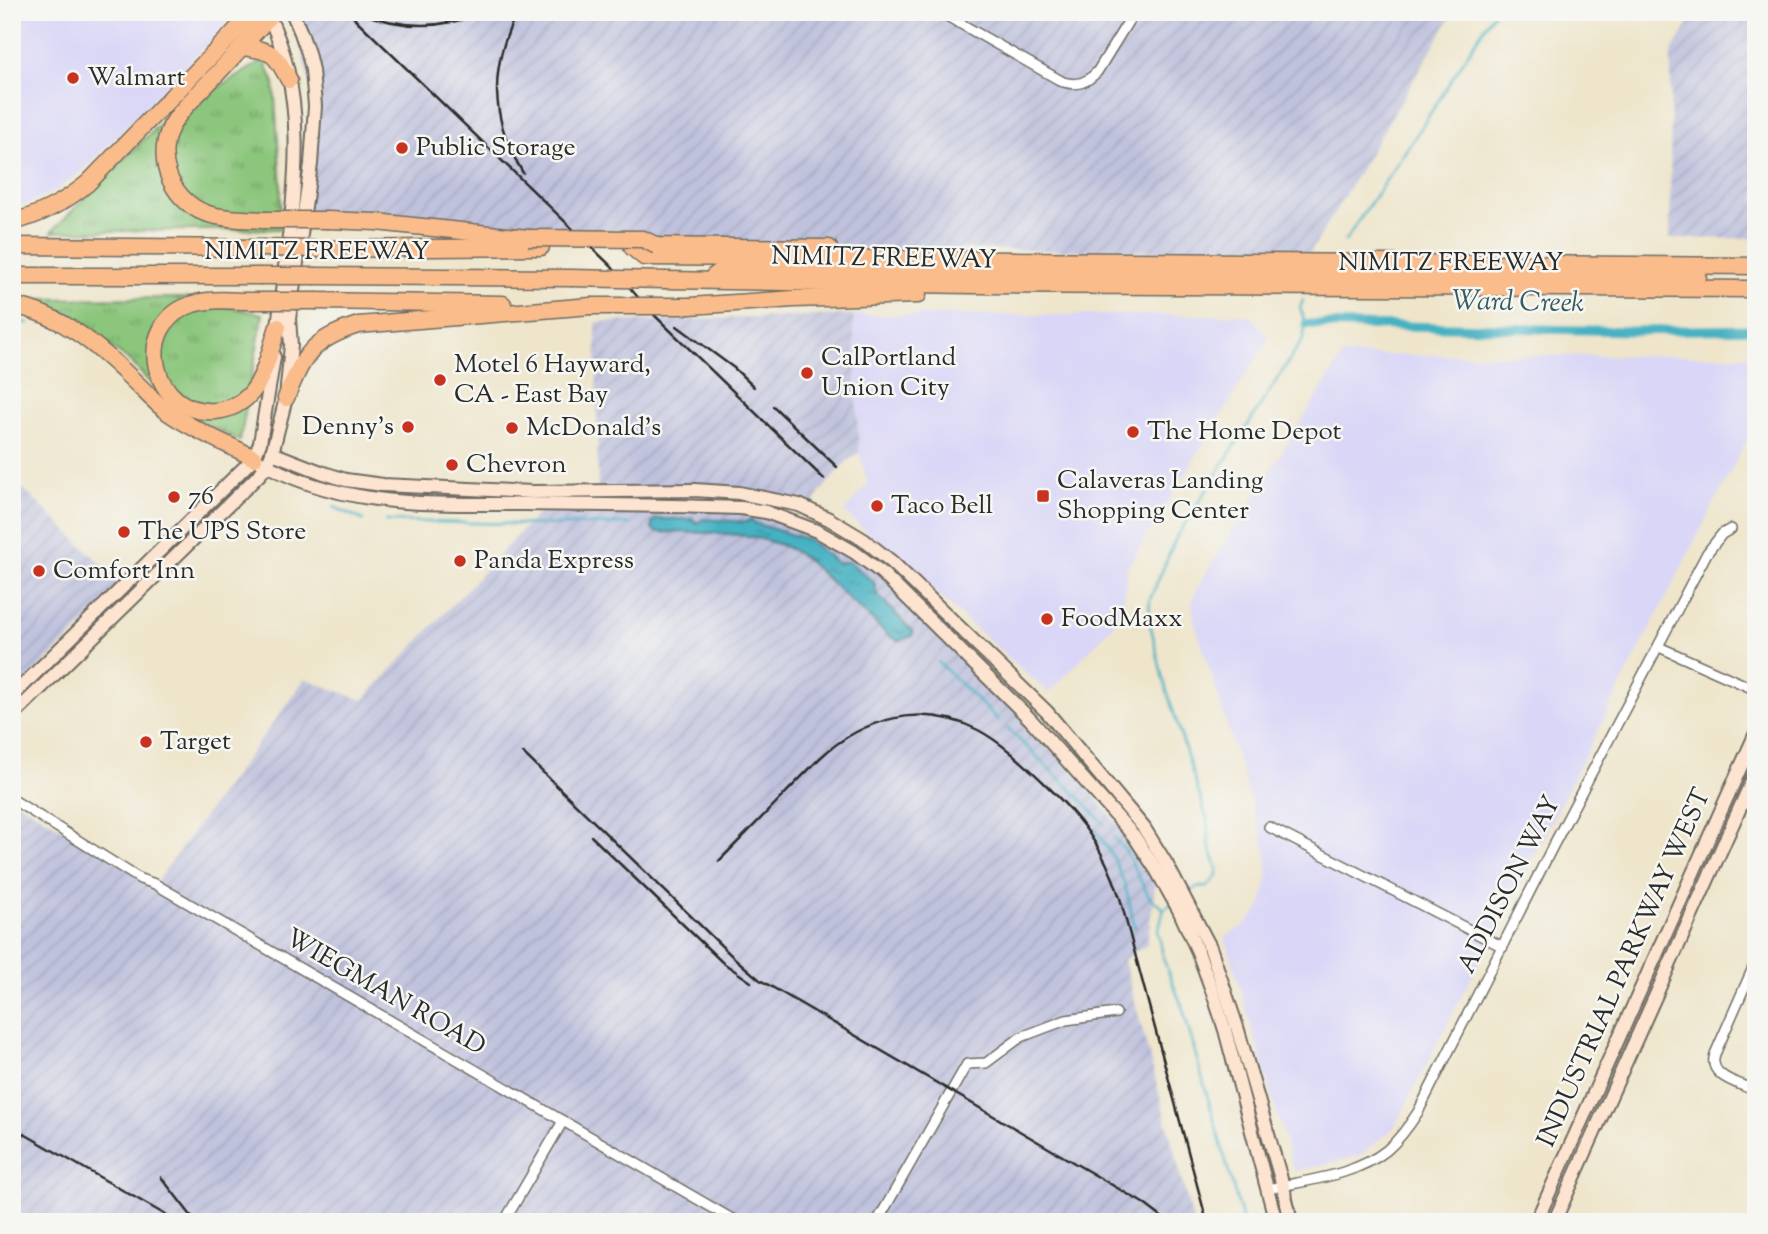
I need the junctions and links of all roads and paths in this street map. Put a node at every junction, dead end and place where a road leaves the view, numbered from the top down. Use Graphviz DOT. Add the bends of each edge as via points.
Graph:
graph roads {
  1 [pos="252,12"];
  2 [pos="292,12"];
  3 [pos="940,12"];
  4 [pos="1134,12"];
  5 [pos="270,14"];
  6 [pos="243,47"];
  7 [pos="289,79"];
  8 [pos="12,222"];
  9 [pos="535,243"];
  10 [pos="12,246"];
  11 [pos="657,246"];
  12 [pos="632,247"];
  13 [pos="1756,256"];
  14 [pos="1756,266"];
  15 [pos="12,276"];
  16 [pos="1756,278"];
  17 [pos="706,282"];
  18 [pos="970,285"];
  19 [pos="1756,289"];
  20 [pos="12,305"];
  21 [pos="591,306"];
  22 [pos="278,327"];
  23 [pos="286,398"];
  24 [pos="264,459"];
  25 [pos="651,491"];
  26 [pos="645,506"];
  27 [pos="1731,529"];
  28 [pos="1659,647"];
  29 [pos="1756,690"];
  30 [pos="12,696"];
  31 [pos="1047,712"];
  32 [pos="12,716"];
  33 [pos="1030,719"];
  34 [pos="1756,733"];
  35 [pos="1756,772"];
  36 [pos="12,799"];
  37 [pos="1269,827"];
  38 [pos="1162,868"];
  39 [pos="1503,947"];
  40 [pos="1204,949"];
  41 [pos="1756,961"];
  42 [pos="1116,1013"];
  43 [pos="1756,1091"];
  44 [pos="563,1121"];
  45 [pos="1283,1186"];
  46 [pos="1268,1189"];
  47 [pos="504,1222"];
  48 [pos="737,1222"];
  49 [pos="877,1222"];
  50 [pos="1276,1222"];
  51 [pos="1291,1222"];
  52 [pos="1536,1222"];
  53 [pos="1554,1222"];
  1 -- 8 [label="highway" via="88,183 52,208"];
  2 -- 23 [label="main road" via="308,53 315,96 311,164 289,319"];
  3 -- 4 [label="street" via="1073,85 1097,72"];
  5 -- 6 [label="highway"];
  5 -- 7 [label="main road"];
  6 -- 7 [label="highway" via="272,54"];
  6 -- 9 [label="highway, bridge" via="174,120 165,144 166,167 174,188 189,204 219,216 376,222"];
  7 -- 22 [label="main road" via="294,188"];
  9 -- 10 [label="highway, NIMITZ FREEWAY, bridge" via="318,249"];
  9 -- 11 [label="highway, bridge" via="643,239"];
  9 -- 12 [label="highway, NIMITZ FREEWAY"];
  11 -- 12 [label="highway, NIMITZ FREEWAY"];
  11 -- 13 [label="highway, NIMITZ FREEWAY"];
  12 -- 14 [label="highway" via="644,257"];
  15 -- 17 [label="highway, NIMITZ FREEWAY, bridge"];
  16 -- 17 [label="highway" via="721,271"];
  17 -- 18 [label="highway, NIMITZ FREEWAY"];
  18 -- 19 [label="highway, NIMITZ FREEWAY"];
  18 -- 21 [label="highway, bridge" via="950,295"];
  20 -- 24 [label="highway" via="56,319 80,333 169,413"];
  21 -- 22 [label="highway, bridge" via="195,303 169,319 159,335 155,353 162,382 173,397 189,407 226,409 244,400 257,385"];
  21 -- 23 [label="highway" via="358,325 320,341 303,360"];
  22 -- 24 [label="main road" via="260,443"];
  23 -- 24 [label="main road"];
  24 -- 25 [label="main road" via="383,485 533,492"];
  24 -- 26 [label="main road" via="281,473 319,487 377,500"];
  24 -- 30 [label="main road" via="123,585"];
  24 -- 32 [label="main road" via="260,474"];
  25 -- 26 [label="main road"];
  25 -- 31 [label="main road" via="765,497 829,519 892,562"];
  26 -- 33 [label="main road" via="766,512 834,539 881,572"];
  27 -- 28 [label="street, ADDISON WAY" via="1707,553"];
  28 -- 29 [label="street"];
  28 -- 39 [label="street, ADDISON WAY"];
  31 -- 33 [label="main road"];
  31 -- 38 [label="main road" via="1144,828"];
  33 -- 38 [label="main road"];
  34 -- 52 [label="main road, INDUSTRIAL PARKWAY WEST"];
  35 -- 53 [label="main road, INDUSTRIAL PARKWAY WEST"];
  36 -- 44 [label="street, WIEGMAN ROAD" via="140,879"];
  37 -- 39 [label="street"];
  38 -- 40 [label="main road"];
  39 -- 45 [label="street, ADDISON WAY" via="1404,1133 1364,1164"];
  40 -- 45 [label="main road" via="1237,1027"];
  40 -- 46 [label="main road"];
  41 -- 43 [label="street" via="1713,1063 1719,1074"];
  42 -- 49 [label="street" via="1066,1020 1021,1037 986,1063 967,1064"];
  44 -- 47 [label="street"];
  44 -- 48 [label="street, WIEGMAN ROAD"];
  45 -- 46 [label="street, ADDISON WAY"];
  45 -- 51 [label="main road"];
  46 -- 50 [label="main road"];
}
